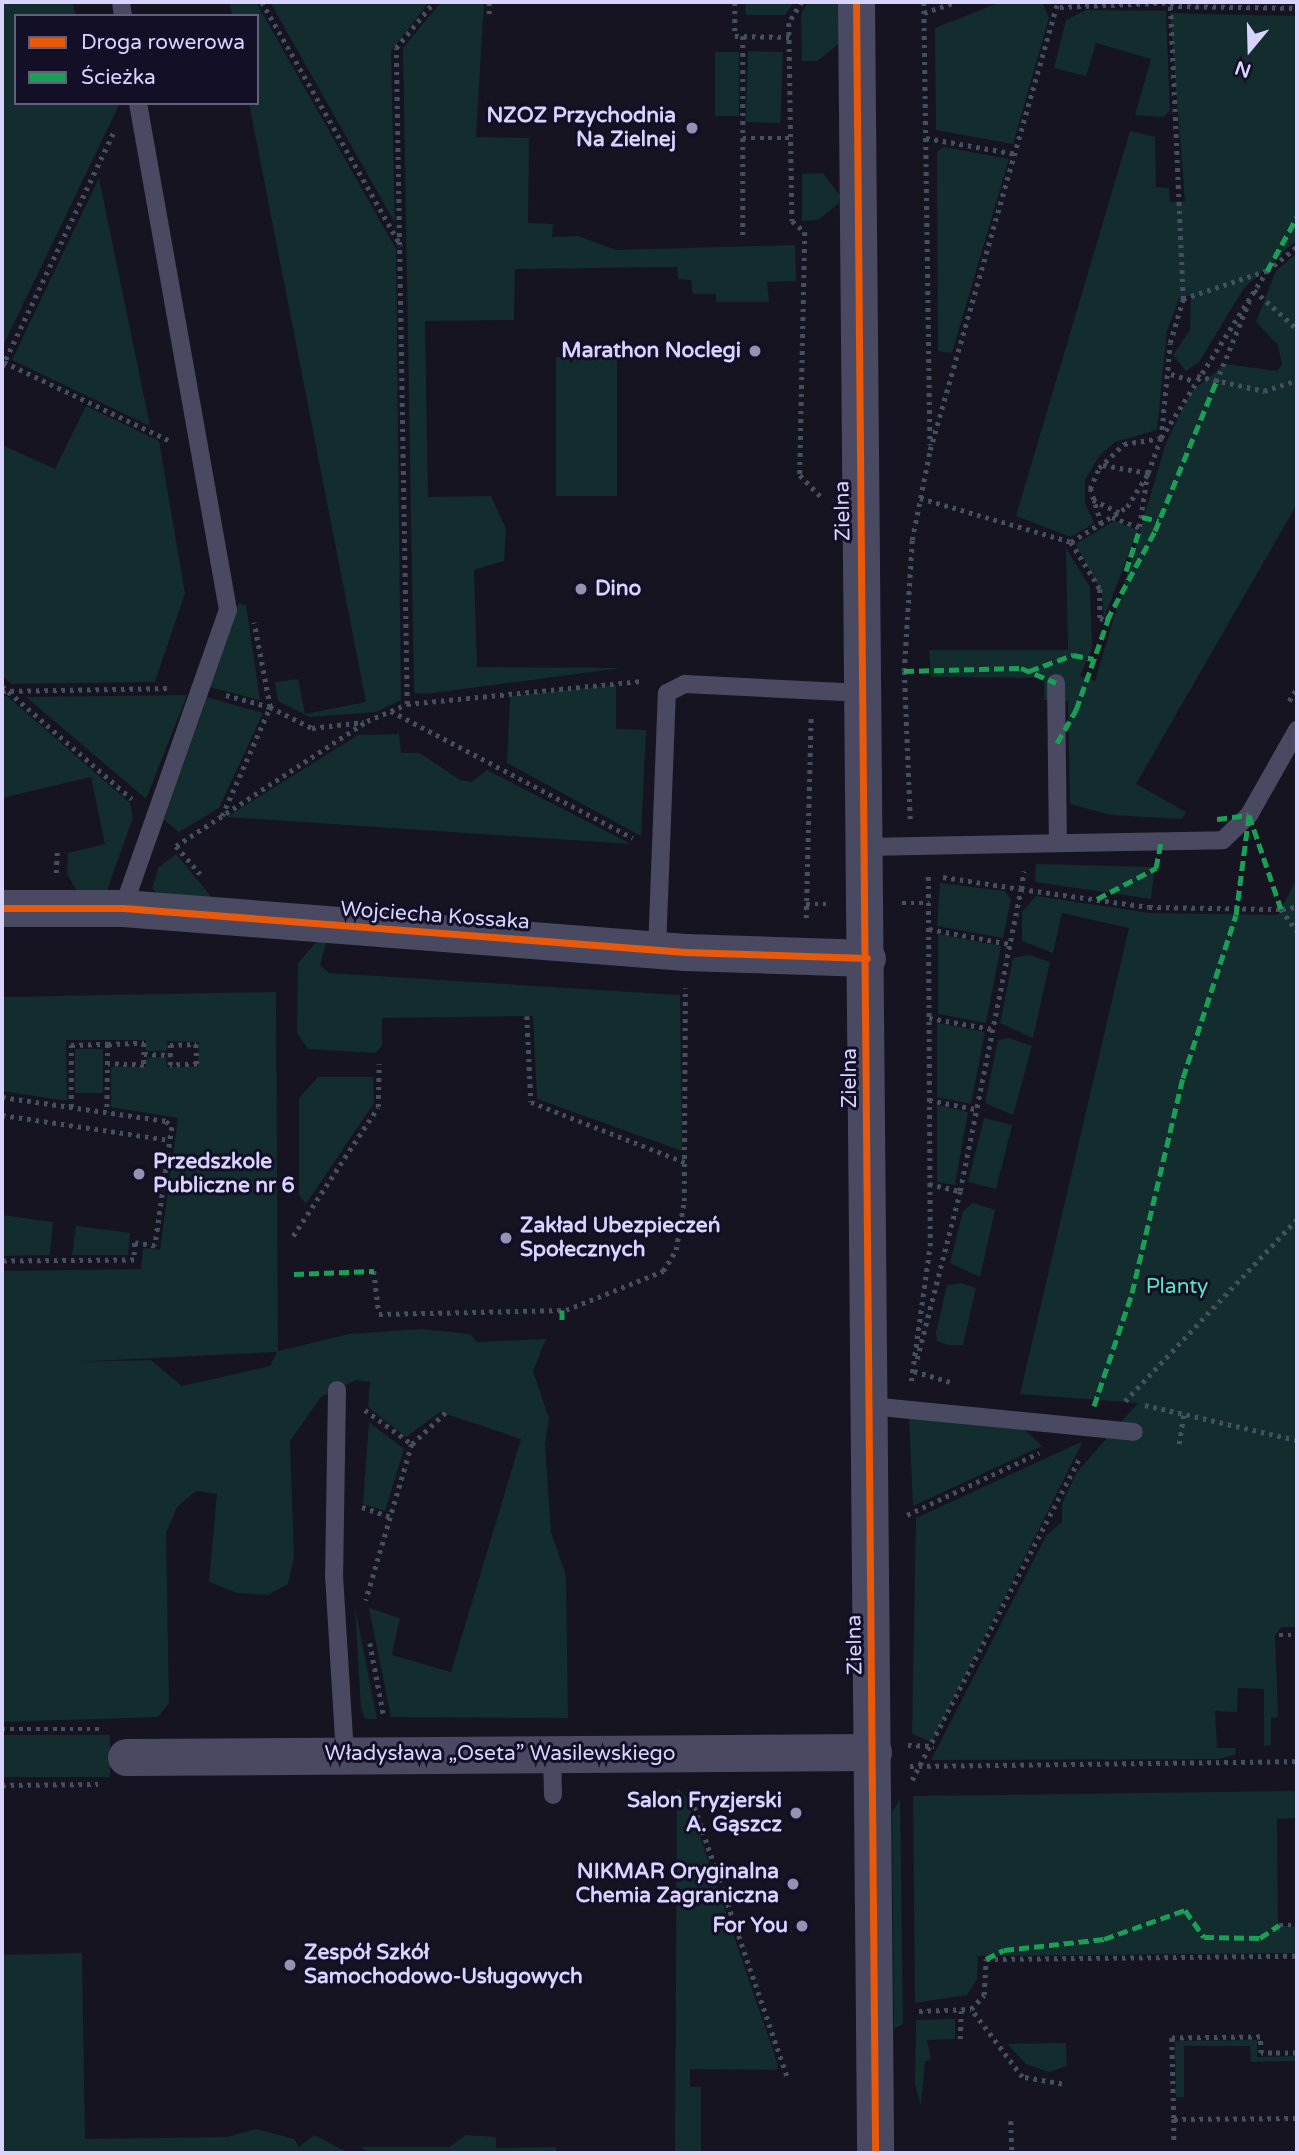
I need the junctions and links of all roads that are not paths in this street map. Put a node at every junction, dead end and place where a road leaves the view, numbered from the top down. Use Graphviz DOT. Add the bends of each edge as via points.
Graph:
graph roads {
  1 [pos="856,2"];
  2 [pos="138,105"];
  3 [pos="1056,683"];
  4 [pos="863,693"];
  5 [pos="1297,730"];
  6 [pos="1058,843"];
  7 [pos="865,847"];
  8 [pos="2,908"];
  9 [pos="123,908"];
  10 [pos="671,951"];
  11 [pos="867,958"];
  12 [pos="337,1399"];
  13 [pos="888,1407"];
  14 [pos="1134,1432"];
  15 [pos="890,1749"];
  16 [pos="552,1754"];
  17 [pos="345,1756"];
  18 [pos="126,1757"];
  19 [pos="553,1795"];
  20 [pos="874,2153"];
  1 -- 4 [label="street, Zielna"];
  2 -- 9 [label="lane" via="228,610"];
  3 -- 6 [label="lane"];
  4 -- 7 [label="street, Zielna"];
  4 -- 10 [label="lane" via="685,684 667,693"];
  5 -- 6 [label="lane" via="1249,814 1223,840"];
  6 -- 7 [label="lane"];
  7 -- 11 [label="street, Zielna"];
  8 -- 9 [label="street, Wojciecha Kossaka"];
  9 -- 10 [label="street, Wojciecha Kossaka"];
  10 -- 11 [label="street, Wojciecha Kossaka"];
  11 -- 13 [label="street, Zielna"];
  12 -- 17 [label="lane" via="334,1575"];
  13 -- 14 [label="lane"];
  13 -- 15 [label="street, Zielna"];
  15 -- 16 [label="street, Władysława „Oseta” Wasilewskiego"];
  15 -- 20 [label="street, Zielna"];
  16 -- 17 [label="street, Władysława „Oseta” Wasilewskiego"];
  16 -- 19 [label="lane"];
  17 -- 18 [label="street, Władysława „Oseta” Wasilewskiego"];
}
